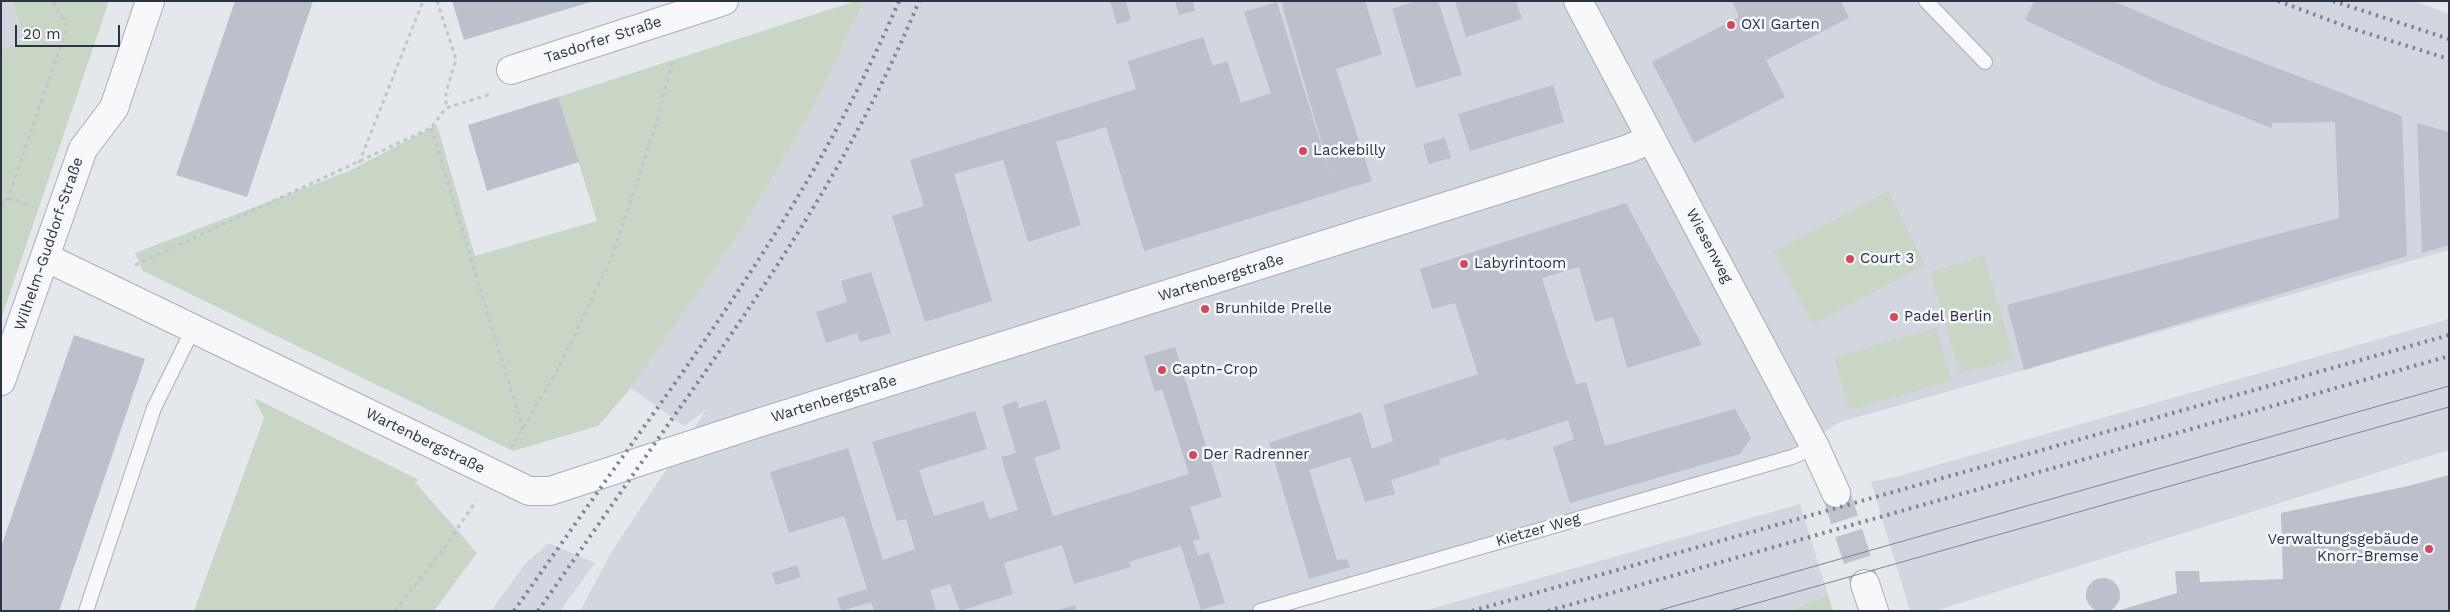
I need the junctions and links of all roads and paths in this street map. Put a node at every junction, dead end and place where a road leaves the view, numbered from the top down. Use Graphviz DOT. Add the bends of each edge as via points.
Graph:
graph roads {
  1 [pos="53,1"];
  2 [pos="150,1"];
  3 [pos="423,1"];
  4 [pos="437,1"];
  5 [pos="724,1"];
  6 [pos="1578,1"];
  7 [pos="1926,1"];
  8 [pos="673,60"];
  9 [pos="1985,62"];
  10 [pos="511,70"];
  11 [pos="446,108"];
  12 [pos="431,128"];
  13 [pos="1651,139"];
  14 [pos="359,163"];
  15 [pos="1,206"];
  16 [pos="45,257"];
  17 [pos="99,282"];
  18 [pos="194,329"];
  19 [pos="1,381"];
  20 [pos="523,430"];
  21 [pos="1815,447"];
  22 [pos="494,475"];
  23 [pos="1836,493"];
  24 [pos="1865,584"];
  25 [pos="86,611"];
  26 [pos="395,611"];
  27 [pos="1260,611"];
  28 [pos="1874,611"];
  1 -- 15 [label="path" via="67,27 8,198"];
  2 -- 16 [label="street, Wilhelm-Guddorf-Straße" via="114,108 83,148"];
  3 -- 14 [label="path"];
  4 -- 11 [label="path" via="456,58 446,93"];
  5 -- 10 [label="street, Tasdorfer Straße"];
  6 -- 13 [label="street, Wiesenweg"];
  7 -- 9 [label="lane"];
  8 -- 20 [label="path" via="653,134 612,259 558,371"];
  10 -- 11 [label="path" via="501,90"];
  11 -- 12 [label="path"];
  12 -- 14 [label="path"];
  12 -- 20 [label="path"];
  13 -- 21 [label="street, Wiesenweg"];
  13 -- 22 [label="street, Wartenbergstraße" via="1628,149 755,424 571,486 550,491 528,491"];
  14 -- 17 [label="path"];
  16 -- 17 [label="street, Wartenbergstraße"];
  16 -- 19 [label="street, Wilhelm-Guddorf-Straße"];
  17 -- 18 [label="street, Wartenbergstraße"];
  18 -- 22 [label="street, Wartenbergstraße"];
  18 -- 25 [label="lane" via="154,408"];
  20 -- 22 [label="path"];
  21 -- 23 [label="street, Wiesenweg"];
  21 -- 27 [label="lane, Kietzer Weg" via="1792,457"];
  22 -- 26 [label="path" via="445,547"];
  24 -- 28 [label="street"];
}
